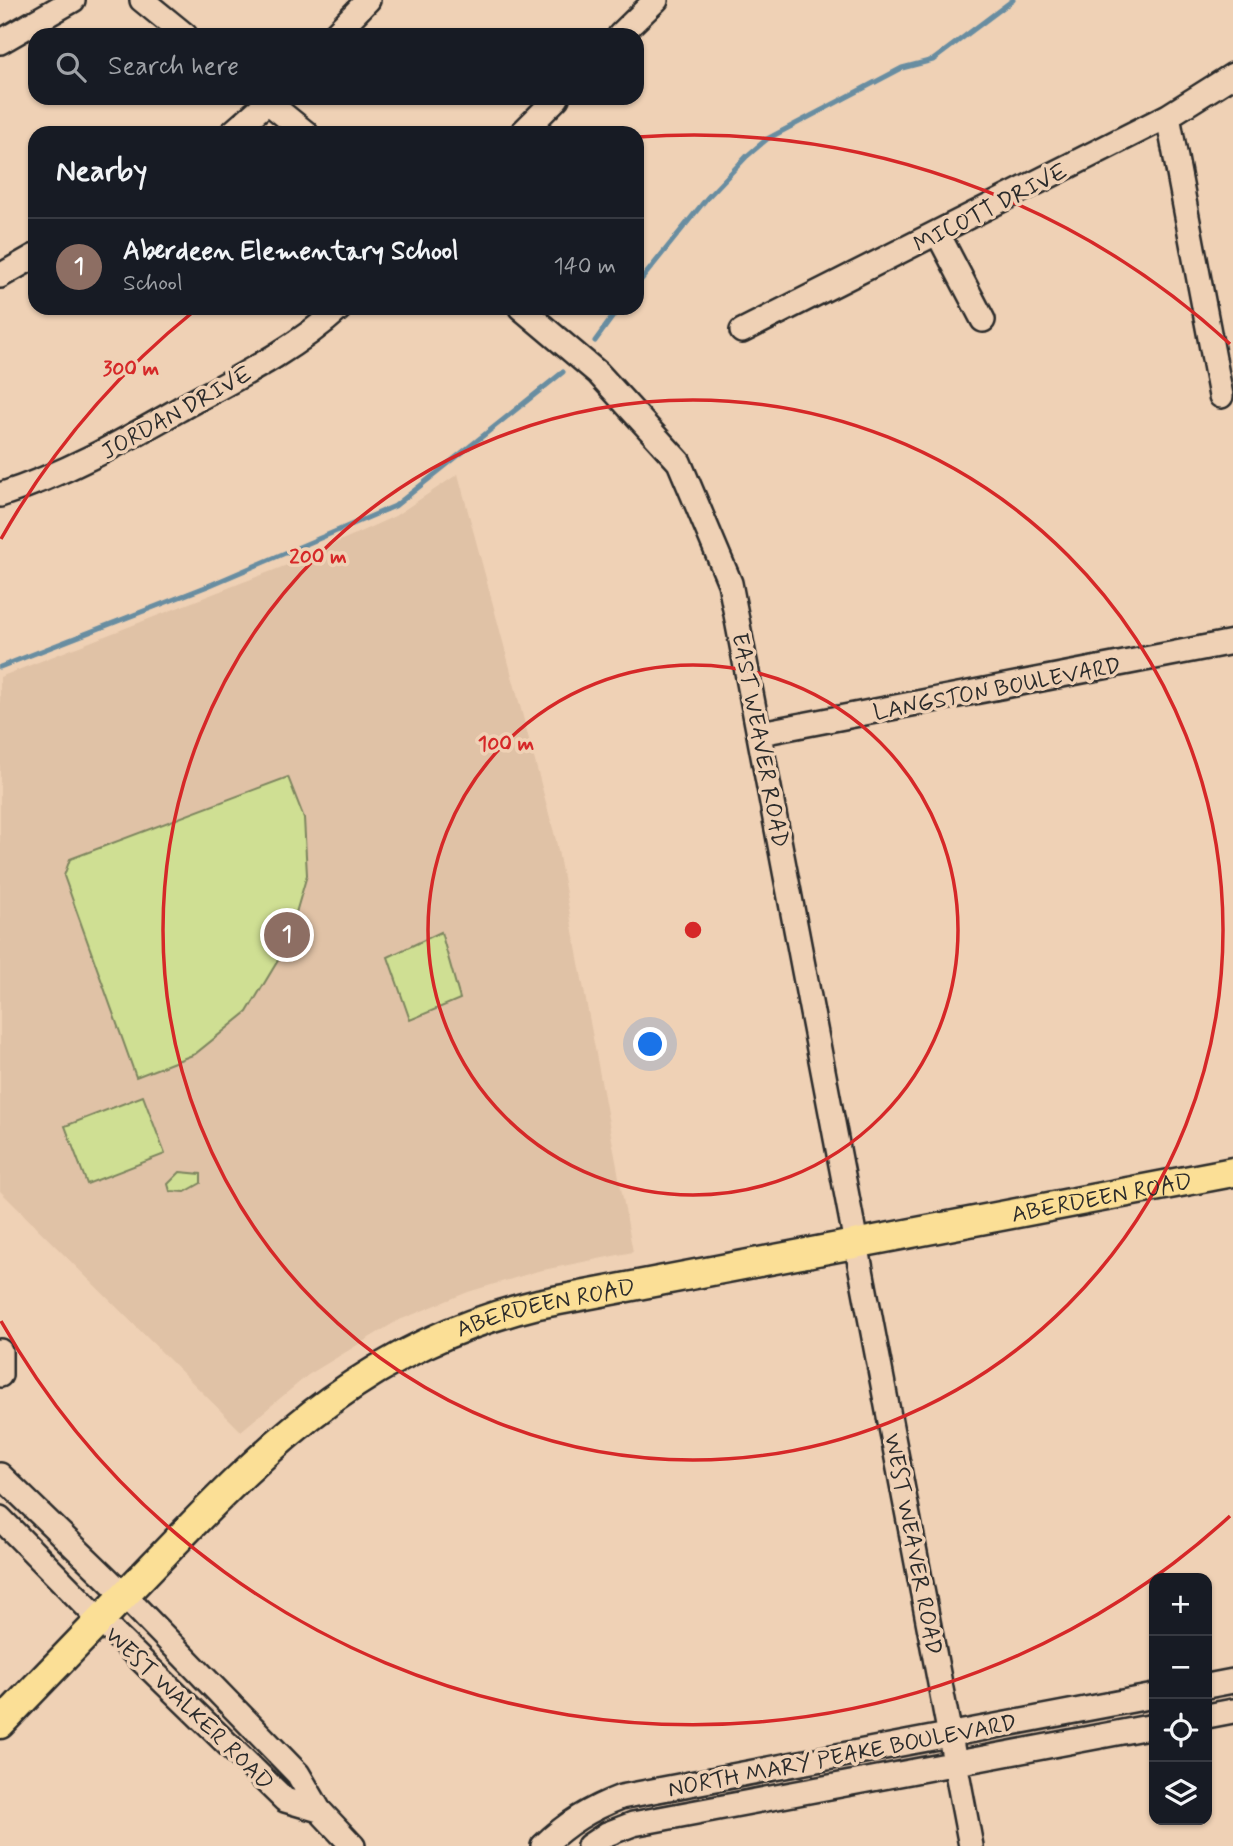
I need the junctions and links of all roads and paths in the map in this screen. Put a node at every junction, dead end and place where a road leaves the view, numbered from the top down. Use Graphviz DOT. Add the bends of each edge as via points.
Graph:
graph roads {
  1 [pos="73,0"];
  2 [pos="142,0"];
  3 [pos="368,0"];
  4 [pos="652,1"];
  5 [pos="176,28"];
  6 [pos="341,28"];
  7 [pos="627,28"];
  8 [pos="0,42"];
  9 [pos="1233,75"];
  10 [pos="262,105"];
  11 [pos="275,105"];
  12 [pos="550,105"];
  13 [pos="1168,116"];
  14 [pos="239,126"];
  15 [pos="298,126"];
  16 [pos="529,126"];
  17 [pos="938,234"];
  18 [pos="28,261"];
  19 [pos="0,276"];
  20 [pos="332,315"];
  21 [pos="528,315"];
  22 [pos="983,320"];
  23 [pos="742,331"];
  24 [pos="1221,396"];
  25 [pos="0,495"];
  26 [pos="1233,642"];
  27 [pos="761,733"];
  28 [pos="1233,1172"];
  29 [pos="856,1243"];
  30 [pos="0,1351"];
  31 [pos="0,1376"];
  32 [pos="0,1475"];
  33 [pos="0,1518"];
  34 [pos="124,1595"];
  35 [pos="100,1620"];
  36 [pos="1233,1681"];
  37 [pos="1212,1685"];
  38 [pos="1149,1697"];
  39 [pos="1233,1711"];
  40 [pos="1212,1715"];
  41 [pos="0,1724"];
  42 [pos="1149,1727"];
  43 [pos="950,1735"];
  44 [pos="956,1763"];
  45 [pos="319,1810"];
  46 [pos="353,1846"];
  47 [pos="543,1846"];
  48 [pos="589,1846"];
  49 [pos="971,1846"];
  1 -- 8 [label="street"];
  2 -- 5 [label="street"];
  3 -- 6 [label="street"];
  4 -- 7 [label="street"];
  9 -- 13 [label="street, MICOTT DRIVE"];
  10 -- 14 [label="street"];
  11 -- 15 [label="street"];
  12 -- 16 [label="street"];
  13 -- 17 [label="street, MICOTT DRIVE"];
  13 -- 24 [label="street"];
  17 -- 22 [label="street"];
  17 -- 23 [label="street, MICOTT DRIVE"];
  18 -- 19 [label="street"];
  20 -- 25 [label="street, JORDAN DRIVE" via="259,366 81,464"];
  21 -- 27 [label="street, EAST WEAVER ROAD" via="598,373 679,462 730,583"];
  26 -- 27 [label="street, LANGSTON BOULEVARD"];
  27 -- 29 [label="street, EAST WEAVER ROAD"];
  28 -- 29 [label="main road, ABERDEEN ROAD"];
  29 -- 34 [label="main road, ABERDEEN ROAD" via="538,1304 421,1345 362,1376 286,1432"];
  29 -- 43 [label="street, WEST WEAVER ROAD"];
  30 -- 31 [label="street"];
  32 -- 34 [label="street, WEST WALKER ROAD"];
  33 -- 35 [label="street, WEST WALKER ROAD"];
  34 -- 35 [label="main road, ABERDEEN ROAD"];
  34 -- 45 [label="street, WEST WALKER ROAD" via="298,1774"];
  35 -- 41 [label="main road, ABERDEEN ROAD"];
  35 -- 45 [label="street, WEST WALKER ROAD" via="285,1800"];
  36 -- 37 [label="street"];
  38 -- 43 [label="street, NORTH MARY PEAKE BOULEVARD"];
  39 -- 40 [label="street"];
  42 -- 44 [label="street, NORTH MARY PEAKE BOULEVARD"];
  43 -- 44 [label="street, WEST WEAVER ROAD"];
  43 -- 47 [label="street, NORTH MARY PEAKE BOULEVARD" via="621,1797 582,1814"];
  44 -- 48 [label="street, NORTH MARY PEAKE BOULEVARD" via="633,1824"];
  44 -- 49 [label="street, WEST WEAVER ROAD"];
  45 -- 46 [label="street, WEST WALKER ROAD"];
}
